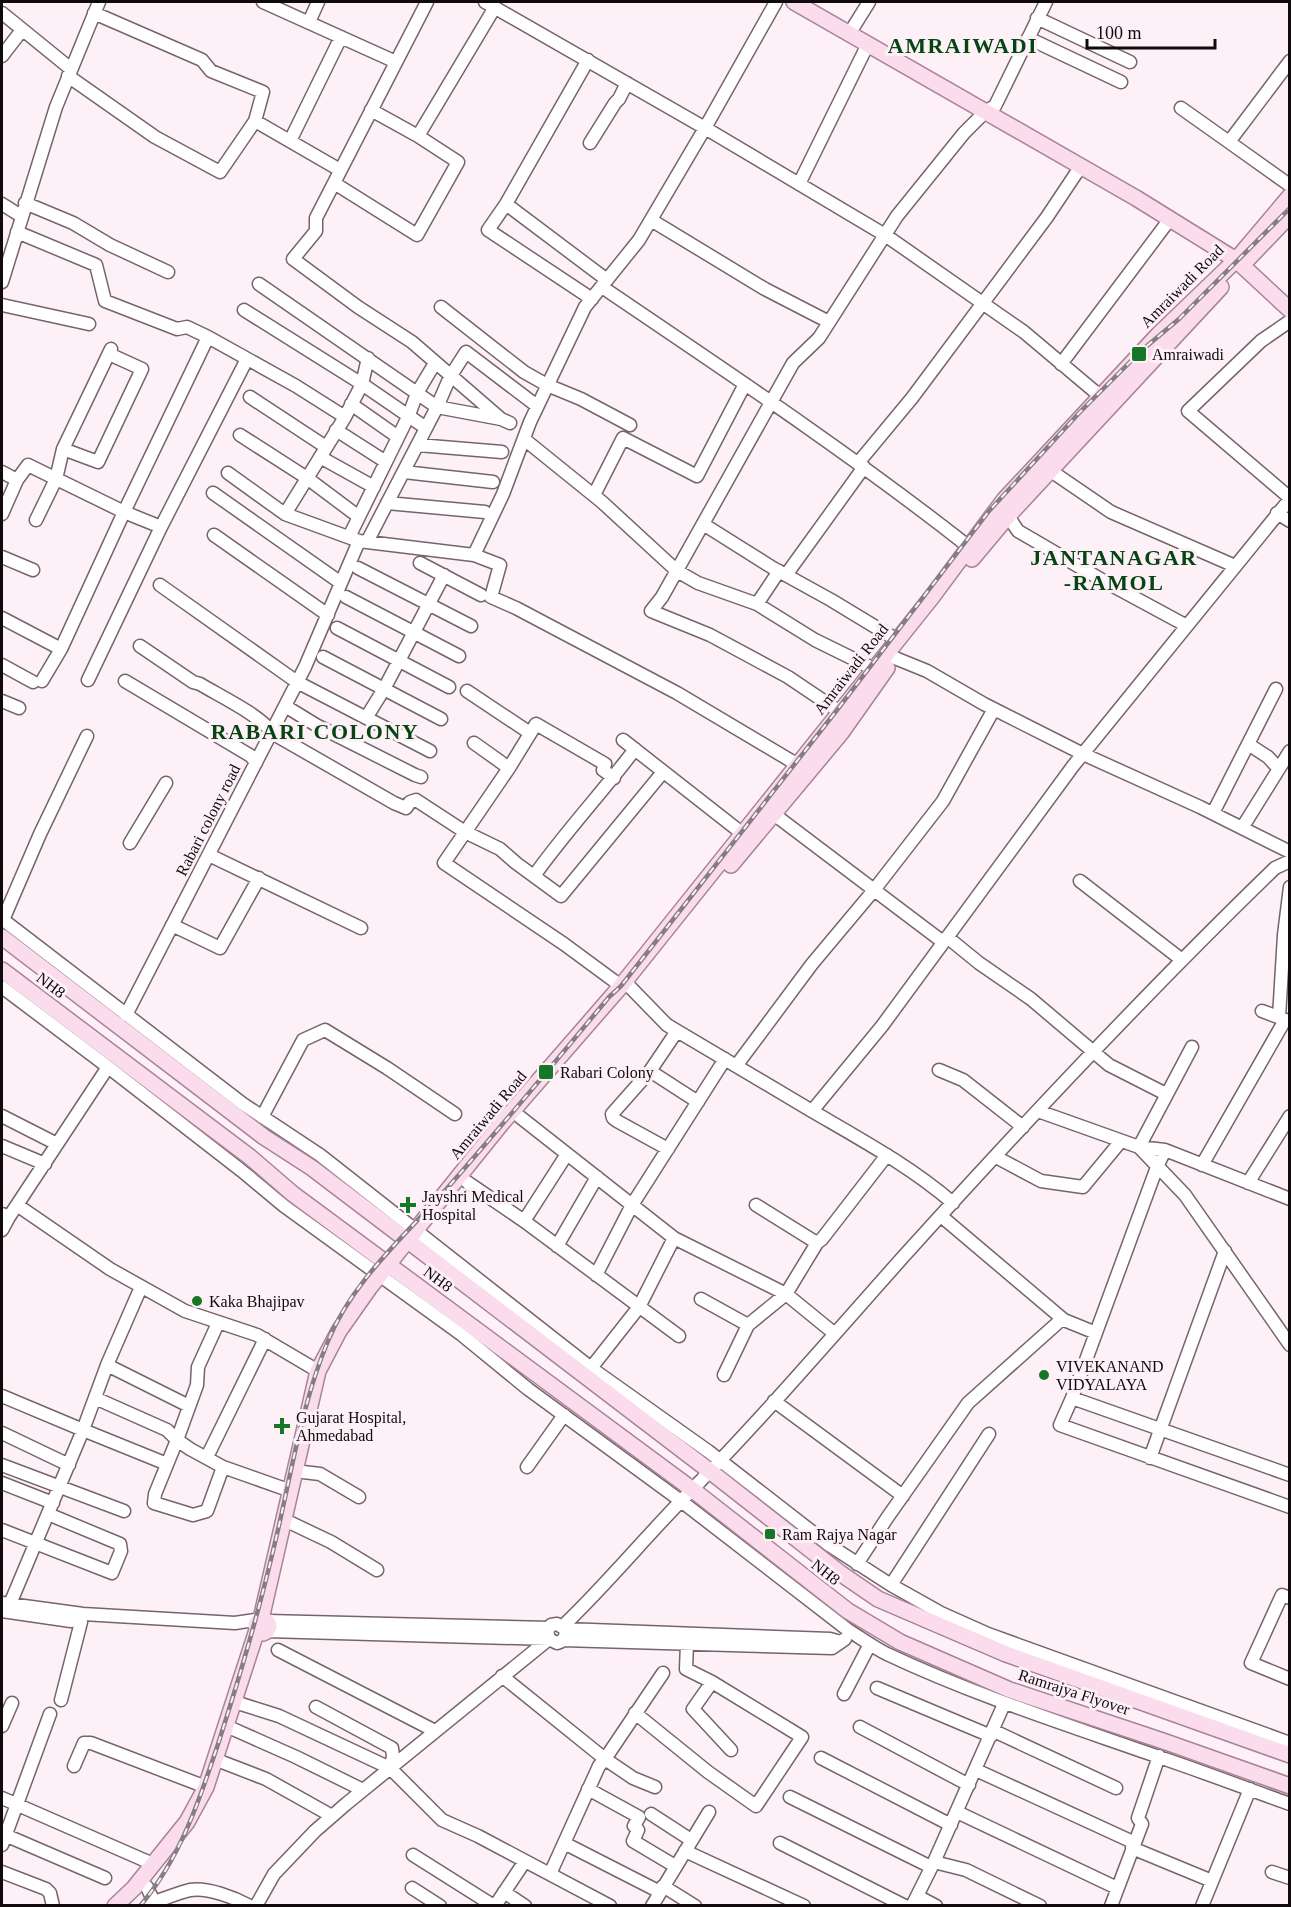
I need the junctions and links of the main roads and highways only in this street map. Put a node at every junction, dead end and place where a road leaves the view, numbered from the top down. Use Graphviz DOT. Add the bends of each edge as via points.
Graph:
graph roads {
  1 [pos="794,2"];
  2 [pos="810,2"];
  3 [pos="990,109"];
  4 [pos="1289,190"];
  5 [pos="1290,214"];
  6 [pos="1243,259"];
  7 [pos="1290,299"];
  8 [pos="1290,310"];
  9 [pos="769,811"];
  10 [pos="2,937"];
  11 [pos="2,970"];
  12 [pos="625,986"];
  13 [pos="462,1180"];
  14 [pos="410,1235"];
  15 [pos="386,1272"];
  16 [pos="716,1467"];
  17 [pos="854,1615"];
  18 [pos="263,1626"];
  19 [pos="1060,1661"];
  20 [pos="1032,1663"];
  21 [pos="1290,1755"];
  22 [pos="1290,1786"];
  23 [pos="115,1905"];
  24 [pos="127,1905"];
  1 -- 3 [label="main road"];
  2 -- 3 [label="main road"];
  3 -- 6 [label="main road"];
  3 -- 6 [label="main road"];
  4 -- 6 [label="main road, Amraiwadi Road"];
  5 -- 6 [label="main road"];
  6 -- 7 [label="main road"];
  6 -- 8 [label="main road"];
  6 -- 9 [label="main road" via="1008,516 841,733"];
  6 -- 9 [label="main road, Amraiwadi Road" via="1158,335 1004,500 798,765"];
  9 -- 12 [label="main road"];
  9 -- 12 [label="main road, Amraiwadi Road" via="743,834"];
  10 -- 14 [label="main road, NH8" via="264,1137"];
  11 -- 15 [label="main road, NH8" via="250,1157"];
  12 -- 13 [label="main road" via="520,1117"];
  12 -- 13 [label="main road, Amraiwadi Road" via="501,1124"];
  13 -- 14 [label="main road"];
  14 -- 15 [label="main road"];
  14 -- 16 [label="main road, NH8"];
  15 -- 17 [label="main road, NH8" via="693,1490"];
  15 -- 18 [label="main road" via="345,1334 327,1371"];
  15 -- 18 [label="main road" via="339,1331 318,1371"];
  16 -- 20 [label="main road, Ramrajya Flyover" via="840,1574 878,1599"];
  17 -- 22 [label="main road, Ramrajya Flyover" via="900,1642 1010,1690"];
  18 -- 23 [label="main road" via="206,1787 187,1822 134,1888"];
  18 -- 24 [label="main road" via="213,1789 194,1826 147,1887"];
  19 -- 20 [label="main road"];
  20 -- 21 [label="main road, Ramrajya Flyover"];
}
